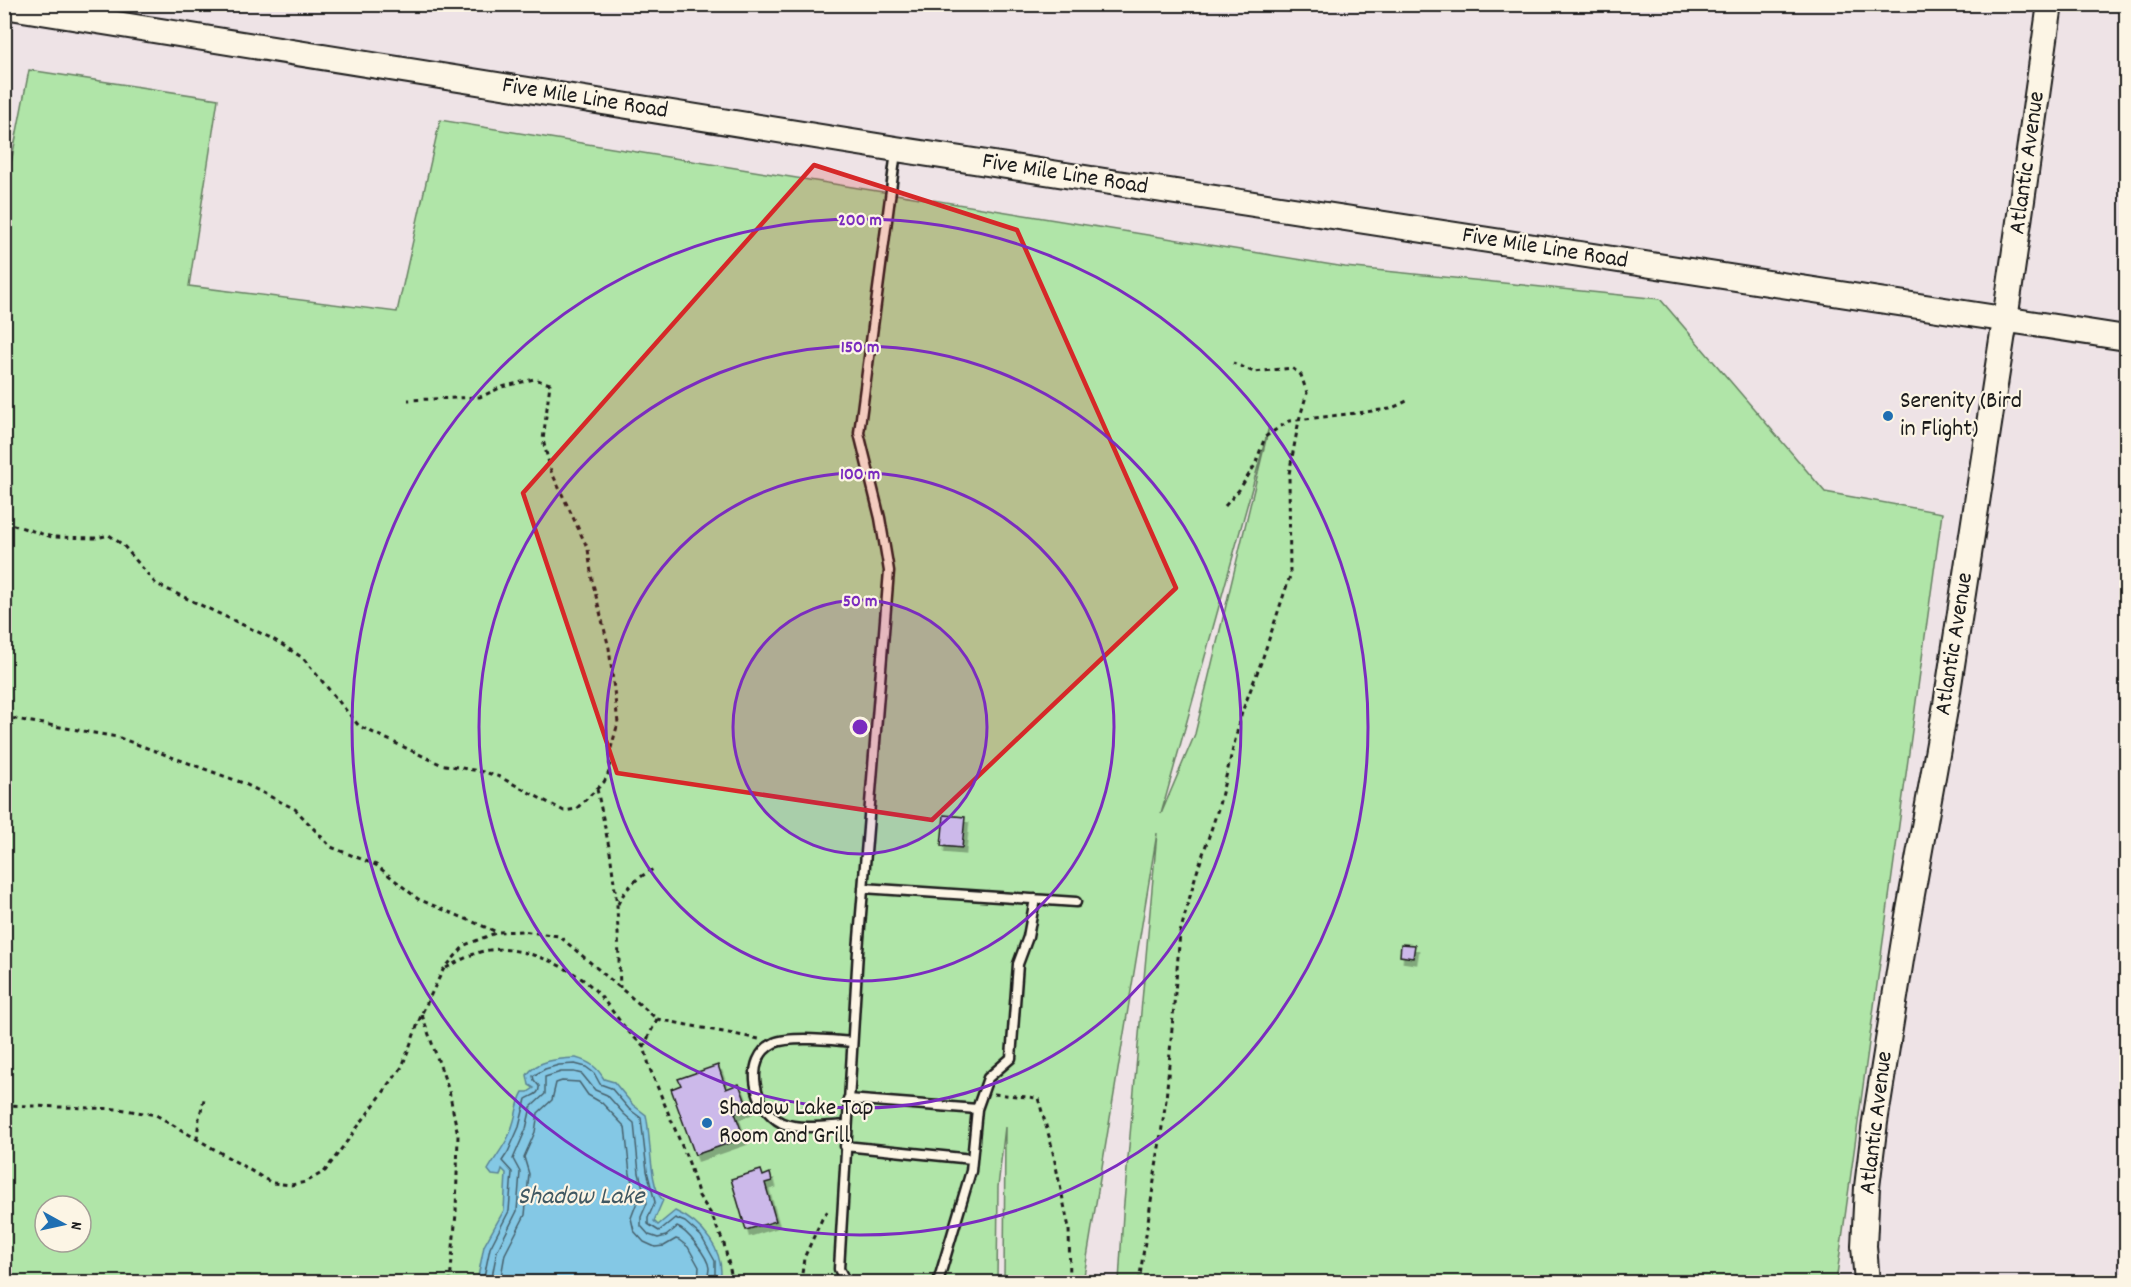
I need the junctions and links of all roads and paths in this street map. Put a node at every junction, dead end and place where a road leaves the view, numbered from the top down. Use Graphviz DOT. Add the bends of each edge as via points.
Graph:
graph roads {
  1 [pos="2050,4"];
  2 [pos="4,6"];
  3 [pos="896,149"];
  4 [pos="2005,320"];
  5 [pos="2127,338"];
  6 [pos="1233,363"];
  7 [pos="408,400"];
  8 [pos="1407,401"];
  9 [pos="1299,420"];
  10 [pos="1225,506"];
  11 [pos="4,522"];
  12 [pos="4,717"];
  13 [pos="597,789"];
  14 [pos="656,868"];
  15 [pos="863,888"];
  16 [pos="1035,899"];
  17 [pos="1076,902"];
  18 [pos="617,905"];
  19 [pos="498,932"];
  20 [pos="443,970"];
  21 [pos="620,988"];
  22 [pos="422,1013"];
  23 [pos="657,1019"];
  24 [pos="775,1042"];
  25 [pos="852,1042"];
  26 [pos="644,1046"];
  27 [pos="983,1092"];
  28 [pos="205,1096"];
  29 [pos="848,1099"];
  30 [pos="4,1105"];
  31 [pos="977,1109"];
  32 [pos="846,1125"];
  33 [pos="197,1139"];
  34 [pos="845,1146"];
  35 [pos="972,1159"];
  36 [pos="843,1189"];
  37 [pos="450,1282"];
  38 [pos="733,1282"];
  39 [pos="801,1282"];
  40 [pos="846,1282"];
  41 [pos="938,1282"];
  42 [pos="1071,1282"];
  43 [pos="1139,1282"];
  44 [pos="1867,1282"];
  1 -- 4 [label="main road, Atlantic Avenue"];
  2 -- 3 [label="main road, Five Mile Line Road"];
  3 -- 4 [label="main road, Five Mile Line Road"];
  3 -- 15 [label="lane" via="859,433 889,571"];
  4 -- 5 [label="main road, Five Mile Line Road"];
  4 -- 44 [label="main road, Atlantic Avenue" via="1946,704 1875,1122 1866,1199"];
  6 -- 9 [label="path" via="1254,372 1292,368 1301,375 1307,393"];
  7 -- 13 [label="path" via="480,397 534,379 550,384 543,440 551,471 588,549 591,580 609,648 618,723 609,772"];
  8 -- 9 [label="path" via="1390,409"];
  9 -- 10 [label="path" via="1265,437 1256,465"];
  9 -- 43 [label="path" via="1289,474 1290,576 1242,712 1218,809 1180,933 1166,1100"];
  11 -- 13 [label="path" via="52,537 109,535 123,545 156,584 273,639 303,658 359,726 440,764 500,777 564,811 576,809"];
  12 -- 19 [label="path" via="117,737 243,783 296,809 331,847 376,865 418,899"];
  13 -- 18 [label="path"];
  14 -- 18 [label="path" via="624,890"];
  15 -- 16 [label="lane"];
  15 -- 25 [label="lane"];
  16 -- 17 [label="lane"];
  16 -- 27 [label="lane" via="1018,964 1011,1058 988,1078"];
  18 -- 21 [label="path"];
  19 -- 20 [label="path" via="465,945"];
  19 -- 21 [label="path" via="559,936"];
  20 -- 22 [label="path"];
  20 -- 26 [label="path" via="490,950 538,956 567,969 591,987"];
  21 -- 23 [label="path"];
  22 -- 33 [label="path" via="402,1067 325,1171 306,1182 272,1183"];
  22 -- 37 [label="path" via="449,1091 458,1135"];
  23 -- 24 [label="path"];
  23 -- 26 [label="path"];
  24 -- 25 [label="lane"];
  24 -- 32 [label="lane" via="765,1049 756,1065 756,1086 765,1108 782,1123"];
  25 -- 29 [label="lane"];
  26 -- 38 [label="path" via="699,1196 724,1244"];
  27 -- 31 [label="lane"];
  27 -- 42 [label="path" via="1038,1098 1069,1228"];
  28 -- 33 [label="path"];
  29 -- 31 [label="lane"];
  29 -- 32 [label="lane"];
  30 -- 33 [label="path" via="119,1109 156,1115"];
  31 -- 35 [label="lane"];
  32 -- 34 [label="lane"];
  34 -- 35 [label="lane"];
  34 -- 36 [label="lane"];
  35 -- 41 [label="lane"];
  36 -- 39 [label="path" via="822,1220 804,1258"];
  36 -- 40 [label="lane" via="839,1269"];
}
